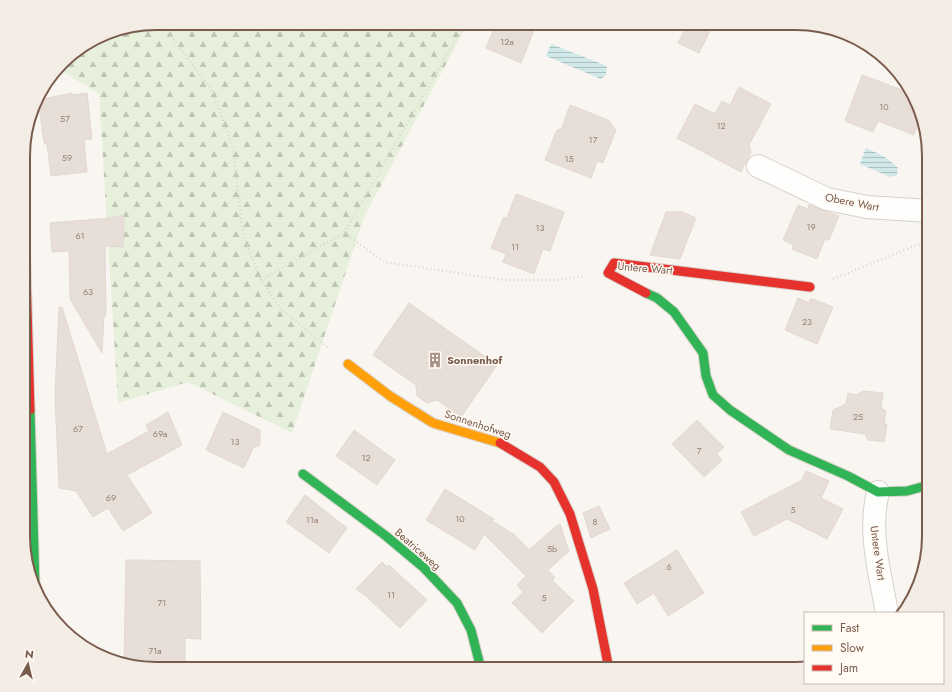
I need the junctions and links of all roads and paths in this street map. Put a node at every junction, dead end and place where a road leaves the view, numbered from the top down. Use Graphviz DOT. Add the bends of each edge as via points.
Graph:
graph roads {
  1 [pos="166,30"];
  2 [pos="461,30"];
  3 [pos="758,166"];
  4 [pos="922,211"];
  5 [pos="344,233"];
  6 [pos="922,243"];
  7 [pos="608,273"];
  8 [pos="262,280"];
  9 [pos="810,287"];
  10 [pos="348,364"];
  11 [pos="30,394"];
  12 [pos="303,474"];
  13 [pos="922,487"];
  14 [pos="878,492"];
  15 [pos="36,572"];
  16 [pos="887,612"];
  17 [pos="479,662"];
  18 [pos="608,662"];
  1 -- 8 [label="path" via="212,90 233,148 242,234"];
  2 -- 5 [label="path"];
  3 -- 4 [label="street, Obere Wart" via="827,199 867,207"];
  5 -- 7 [label="path" via="385,262 446,272 504,280 557,280"];
  5 -- 8 [label="path"];
  6 -- 9 [label="path"];
  7 -- 9 [label="street, Untere Wart" via="614,263"];
  7 -- 14 [label="street, Untere Wart" via="657,298 674,312 703,353 706,376 713,395 730,410 789,450"];
  8 -- 10 [label="path" via="281,309"];
  10 -- 18 [label="street, Sonnenhofweg" via="390,396 433,422 504,444 540,467 554,482 570,514 582,549"];
  11 -- 15 [label="street"];
  12 -- 17 [label="street, Beatriceweg" via="423,567 457,604 470,630"];
  13 -- 14 [label="street" via="907,491"];
  14 -- 16 [label="street, Untere Wart" via="873,522"];
}
